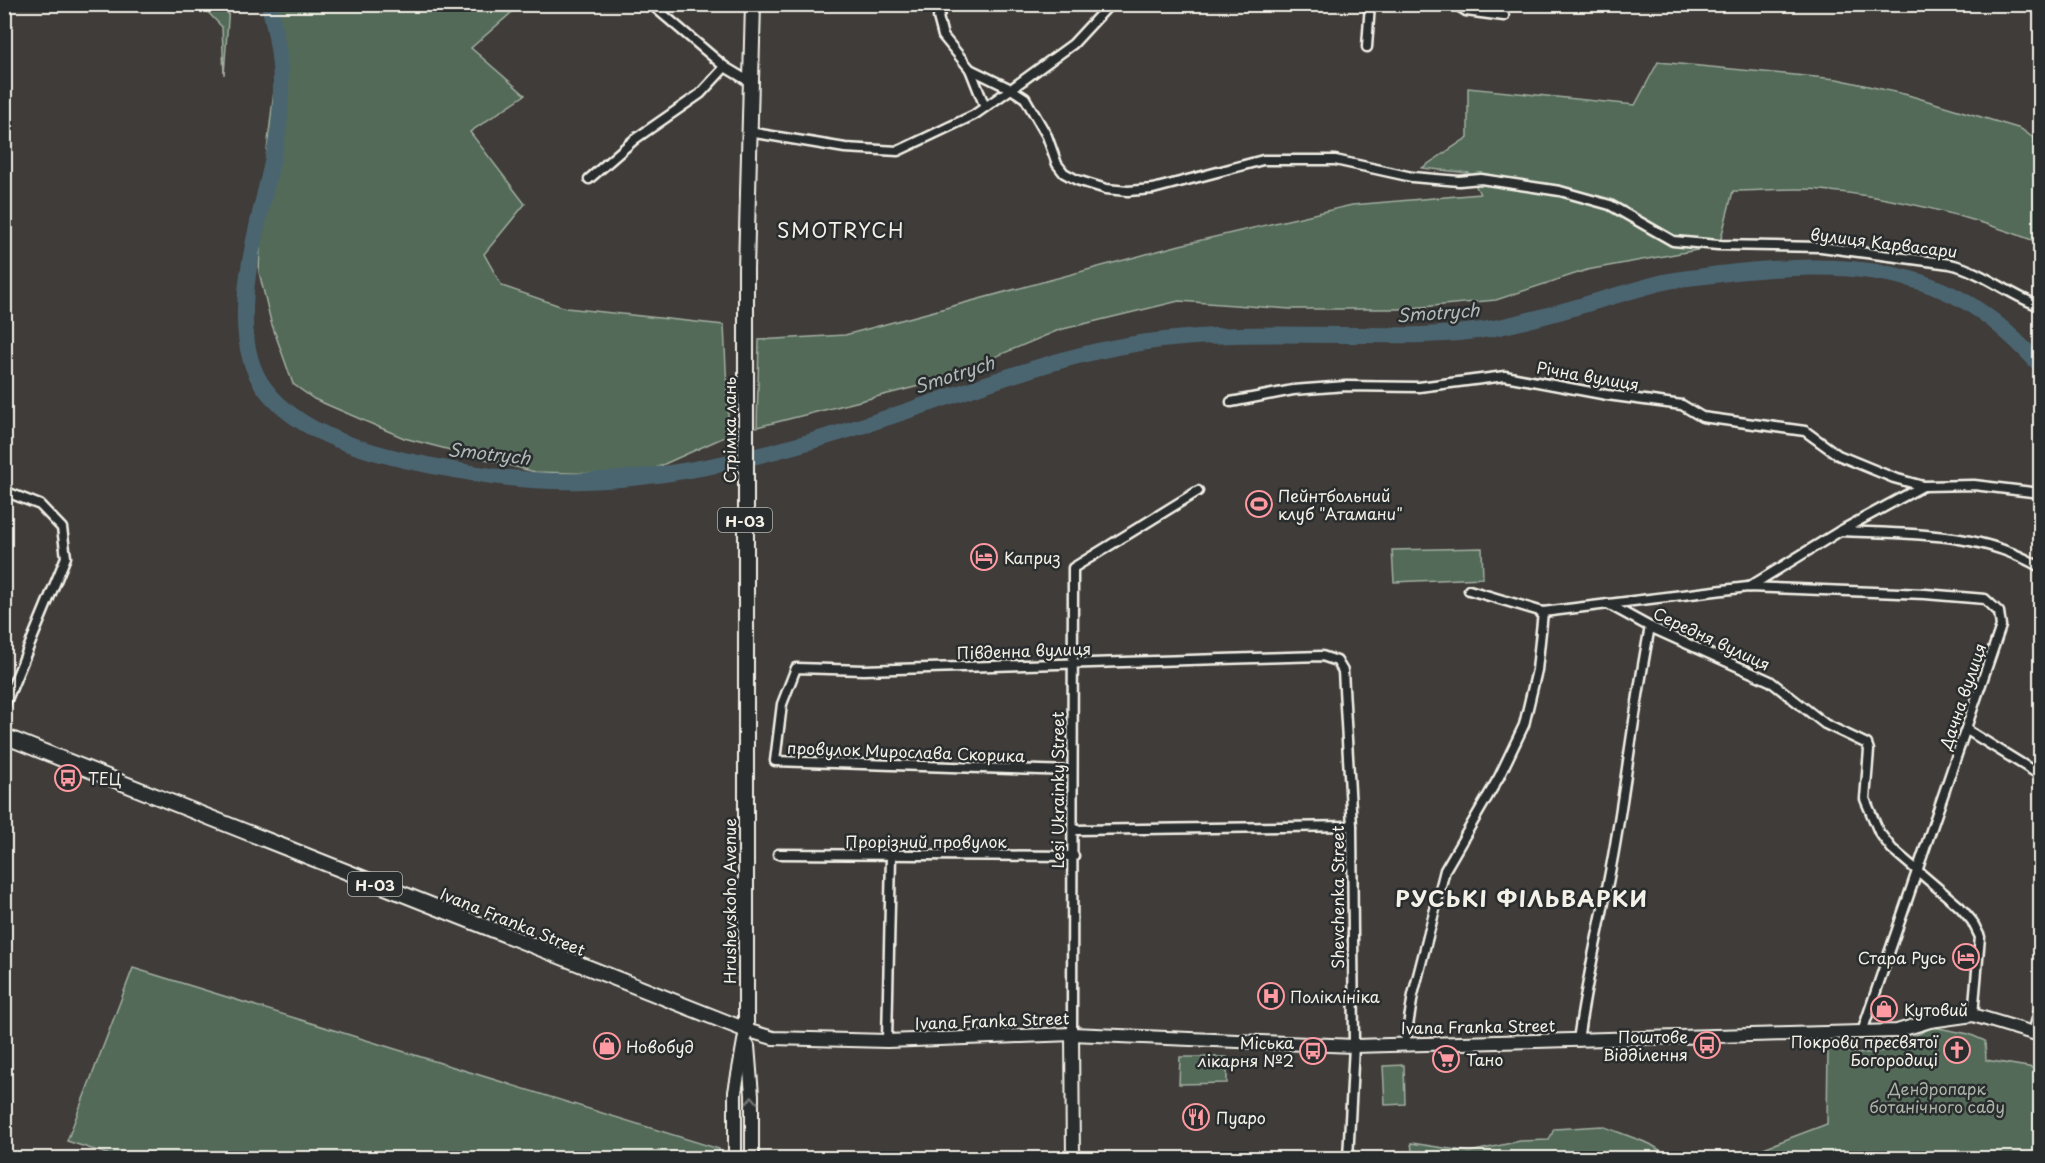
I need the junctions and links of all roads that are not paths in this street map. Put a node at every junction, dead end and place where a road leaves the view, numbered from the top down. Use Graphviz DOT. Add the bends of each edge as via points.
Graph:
graph roads {
  1 [pos="651,4"];
  2 [pos="753,4"];
  3 [pos="945,4"];
  4 [pos="1110,4"];
  5 [pos="1370,4"];
  6 [pos="1455,4"];
  7 [pos="1504,16"];
  8 [pos="1367,47"];
  9 [pos="725,67"];
  10 [pos="970,69"];
  11 [pos="750,82"];
  12 [pos="1011,89"];
  13 [pos="985,107"];
  14 [pos="749,132"];
  15 [pos="2040,135"];
  16 [pos="2040,149"];
  17 [pos="589,179"];
  18 [pos="2040,306"];
  19 [pos="1231,402"];
  20 [pos="1923,486"];
  21 [pos="4,491"];
  22 [pos="1198,491"];
  23 [pos="2040,493"];
  24 [pos="1840,531"];
  25 [pos="2040,567"];
  26 [pos="1748,587"];
  27 [pos="1469,590"];
  28 [pos="1608,604"];
  29 [pos="1543,612"];
  30 [pos="1650,627"];
  31 [pos="1074,664"];
  32 [pos="1343,671"];
  33 [pos="4,707"];
  34 [pos="1967,730"];
  35 [pos="4,736"];
  36 [pos="775,761"];
  37 [pos="744,771"];
  38 [pos="1072,771"];
  39 [pos="2040,775"];
  40 [pos="1352,826"];
  41 [pos="1074,830"];
  42 [pos="778,854"];
  43 [pos="891,856"];
  44 [pos="1074,856"];
  45 [pos="1918,870"];
  46 [pos="2040,1008"];
  47 [pos="1973,1015"];
  48 [pos="746,1030"];
  49 [pos="1862,1032"];
  50 [pos="2037,1033"];
  51 [pos="1072,1034"];
  52 [pos="886,1041"];
  53 [pos="1578,1041"];
  54 [pos="1405,1044"];
  55 [pos="1354,1046"];
  56 [pos="735,1158"];
  57 [pos="752,1158"];
  58 [pos="1072,1158"];
  59 [pos="1348,1158"];
  1 -- 9 [label="street"];
  2 -- 11 [label="main road, Н-03"];
  3 -- 10 [label="street" via="938,17 943,36"];
  4 -- 12 [label="street" via="1073,44"];
  5 -- 8 [label="street"];
  6 -- 7 [label="street" via="1466,11"];
  9 -- 11 [label="street"];
  9 -- 17 [label="street" via="700,94 635,139"];
  10 -- 12 [label="street, вулиця Карвасари"];
  10 -- 13 [label="street"];
  11 -- 14 [label="main road, Н-03"];
  12 -- 13 [label="street"];
  12 -- 18 [label="street, вулиця Карвасари" via="1025,98 1064,172 1106,189 1153,189 1263,160 1335,160 1412,177 1481,179 1560,190 1610,205 1674,241 1821,248 1965,267 2018,298"];
  13 -- 14 [label="street" via="912,145 888,152 796,142"];
  14 -- 37 [label="main road, Стрімка лань / Н-03"];
  15 -- 16 [label="street"];
  19 -- 20 [label="street, Річна вулиця" via="1293,390 1419,387 1505,376 1682,405 1702,417 1805,431 1838,455"];
  20 -- 23 [label="street, Річна вулиця" via="1974,485"];
  20 -- 24 [label="street, Річна вулиця"];
  21 -- 33 [label="street" via="40,505 62,528 66,557"];
  22 -- 31 [label="street, Lesi Ukrainky Street" via="1073,568"];
  24 -- 25 [label="street" via="1955,537 2015,553"];
  24 -- 26 [label="street, Річна вулиця"];
  26 -- 28 [label="street, Середня вулиця"];
  26 -- 34 [label="street, Дачна вулиця" via="1986,599 1999,612 2001,626"];
  27 -- 29 [label="street, Середня вулиця"];
  28 -- 29 [label="street, Середня вулиця"];
  28 -- 30 [label="street, Середня вулиця"];
  29 -- 54 [label="street" via="1537,670 1524,725 1445,870 1413,995"];
  30 -- 45 [label="street, Середня вулиця" via="1770,681 1825,724 1865,743 1869,750 1865,777 1867,809 1885,841"];
  30 -- 53 [label="street"];
  31 -- 32 [label="street, Південна вулиця" via="1322,656 1337,661"];
  31 -- 36 [label="street, Південна вулиця" via="796,668 782,704"];
  31 -- 38 [label="street, Lesi Ukrainky Street"];
  32 -- 40 [label="street, Shevchenka Street"];
  34 -- 39 [label="street"];
  34 -- 45 [label="street, Дачна вулиця"];
  35 -- 48 [label="main road, Ivana Franka Street / Н-03"];
  36 -- 38 [label="street, провулок Мирослава Скорика"];
  37 -- 48 [label="main road, Hrushevskoho Avenue / Н-03"];
  38 -- 41 [label="street, Lesi Ukrainky Street"];
  40 -- 41 [label="street"];
  40 -- 55 [label="street, Shevchenka Street"];
  41 -- 44 [label="street, Lesi Ukrainky Street"];
  42 -- 43 [label="street, Прорізний провулок"];
  43 -- 44 [label="street, Прорізний провулок"];
  43 -- 52 [label="street"];
  44 -- 51 [label="street, Lesi Ukrainky Street"];
  45 -- 47 [label="street, Середня вулиця" via="1960,907 1980,937"];
  45 -- 49 [label="street, Дачна вулиця"];
  46 -- 50 [label="street"];
  47 -- 49 [label="street, Ivana Franka Street" via="1897,1031"];
  47 -- 50 [label="street, Ivana Franka Street"];
  48 -- 52 [label="street, Ivana Franka Street" via="773,1038"];
  48 -- 56 [label="street, Hrushevskoho Avenue" via="735,1092"];
  57 -- 48 [label="street, Hrushevskoho Avenue, one-way"];
  49 -- 53 [label="street, Ivana Franka Street"];
  51 -- 52 [label="street, Ivana Franka Street"];
  51 -- 55 [label="street, Ivana Franka Street"];
  51 -- 58 [label="street, Lesi Ukrainky Street"];
  53 -- 54 [label="street, Ivana Franka Street"];
  54 -- 55 [label="street, Ivana Franka Street"];
  55 -- 59 [label="street, Shevchenka Street"];
}
